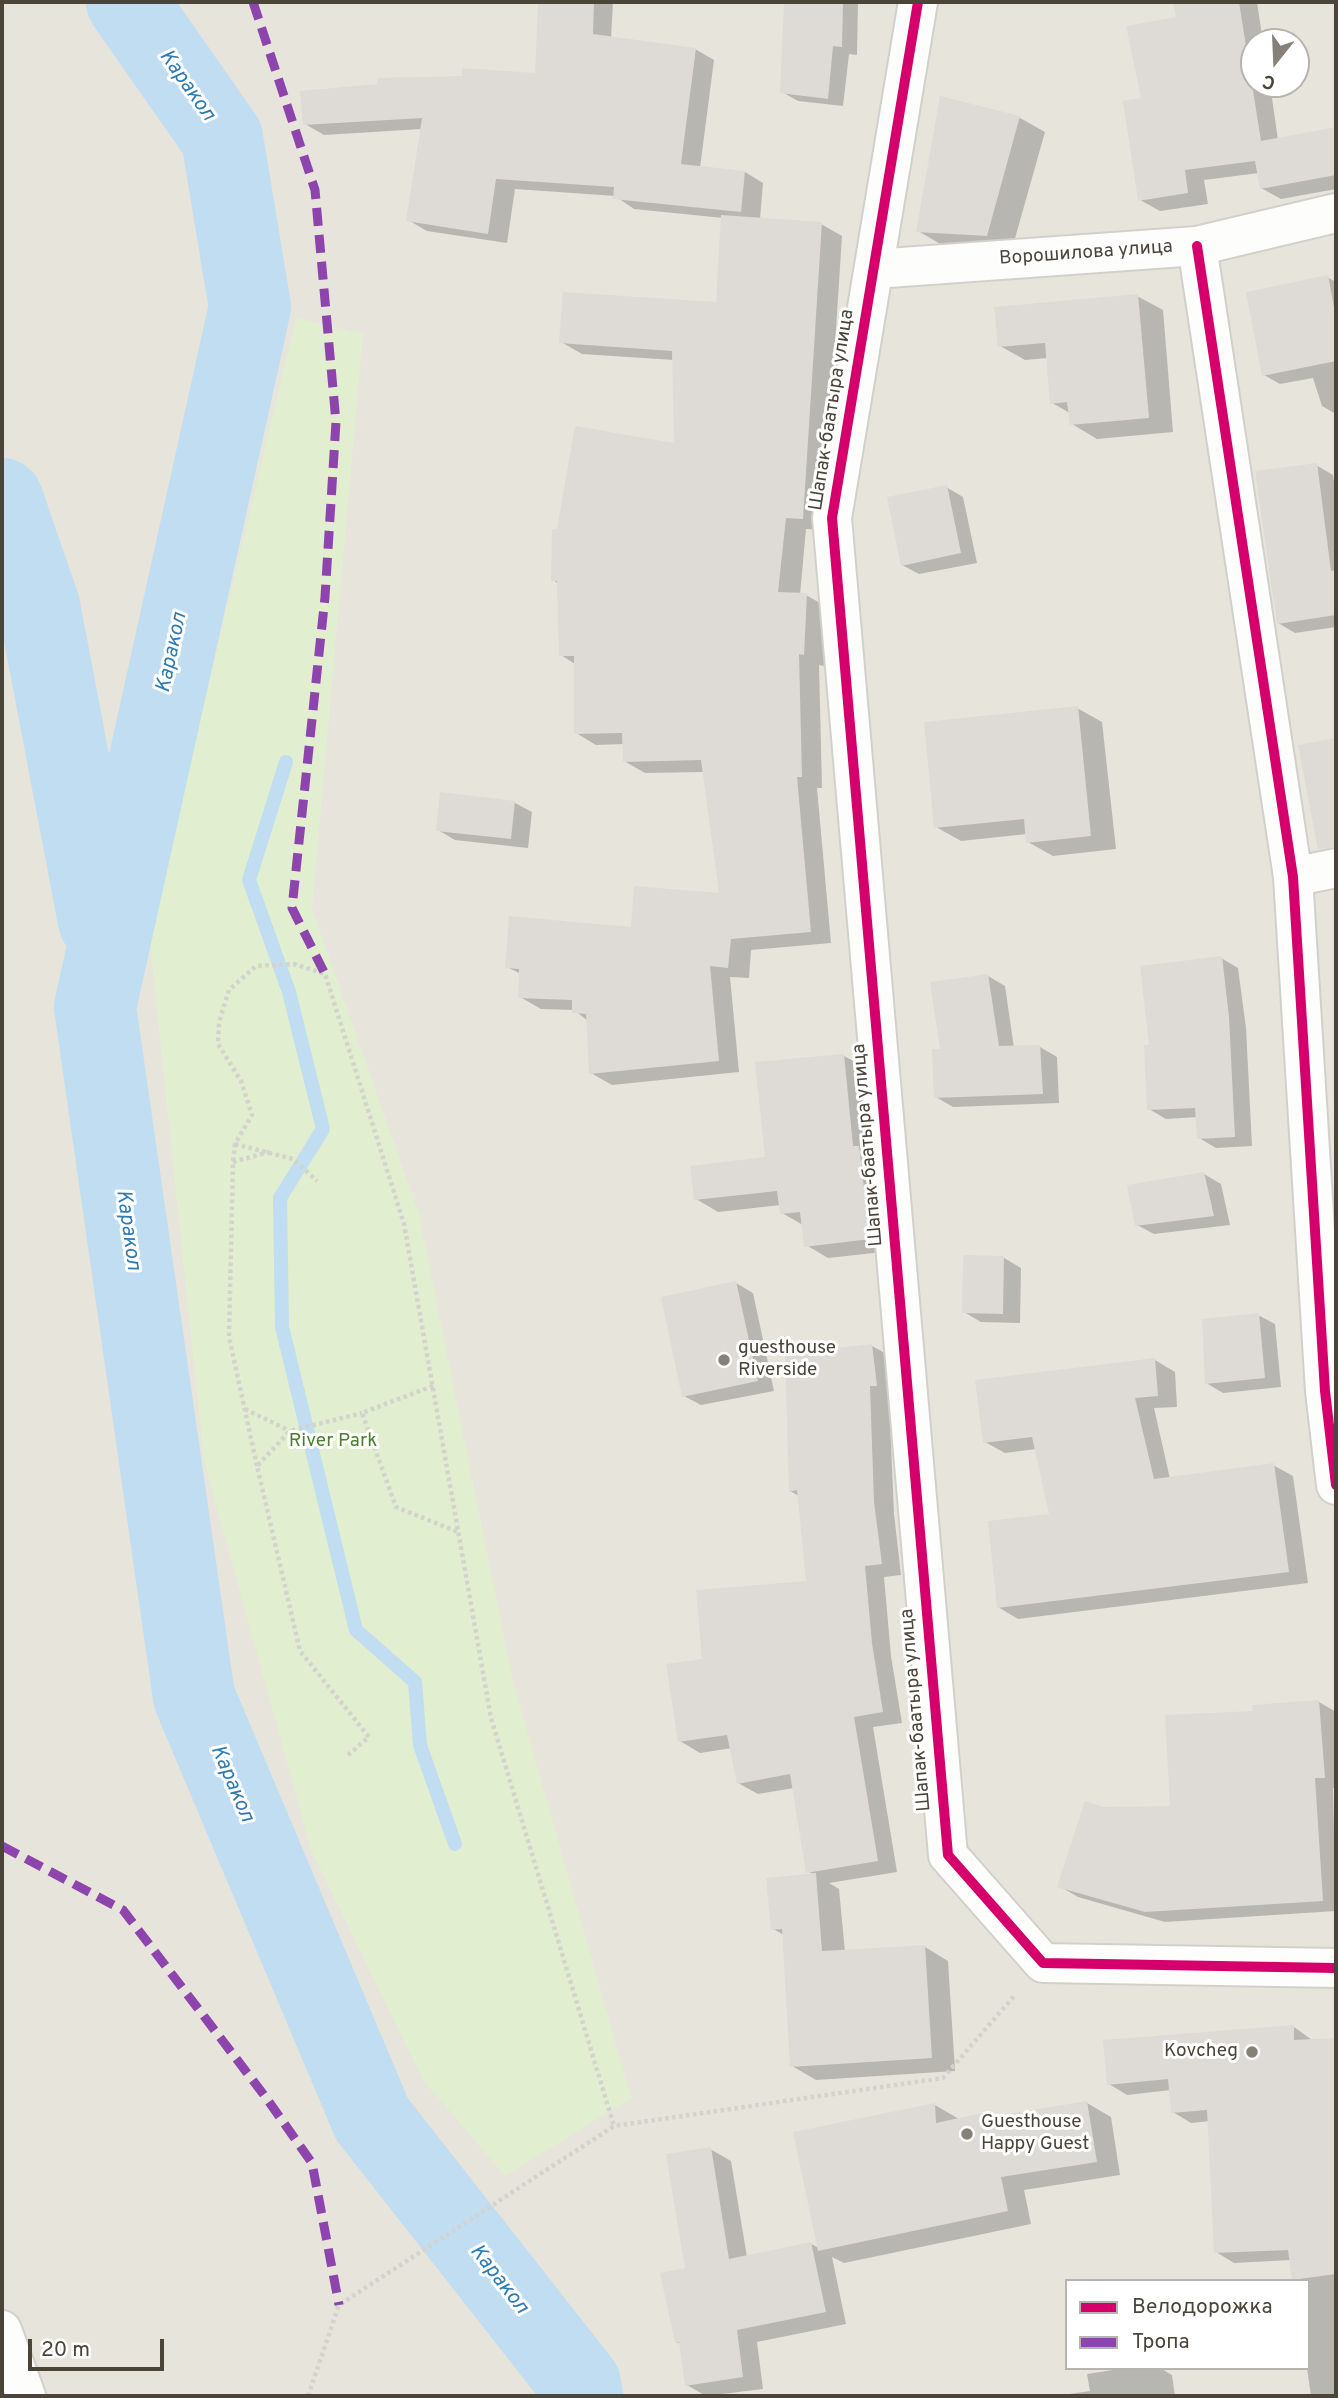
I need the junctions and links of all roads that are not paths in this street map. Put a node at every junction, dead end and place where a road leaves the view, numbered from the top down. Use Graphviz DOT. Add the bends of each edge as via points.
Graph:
graph roads {
  1 [pos="918,2"];
  2 [pos="1336,213"];
  3 [pos="1196,246"];
  4 [pos="874,269"];
  5 [pos="1336,868"];
  6 [pos="1293,877"];
  7 [pos="1331,1390"];
  8 [pos="1336,1485"];
  9 [pos="1336,1968"];
  10 [pos="2,2330"];
  11 [pos="26,2396"];
  1 -- 4 [label="street, Шапак-баатыра улица"];
  2 -- 3 [label="street, Ворошилова улица"];
  3 -- 4 [label="street, Ворошилова улица"];
  3 -- 6 [label="street"];
  4 -- 9 [label="street, Шапак-баатыра улица" via="832,518 948,1856 1043,1963"];
  5 -- 6 [label="street"];
  6 -- 7 [label="street"];
  7 -- 8 [label="street"];
  10 -- 11 [label="street"];
}
